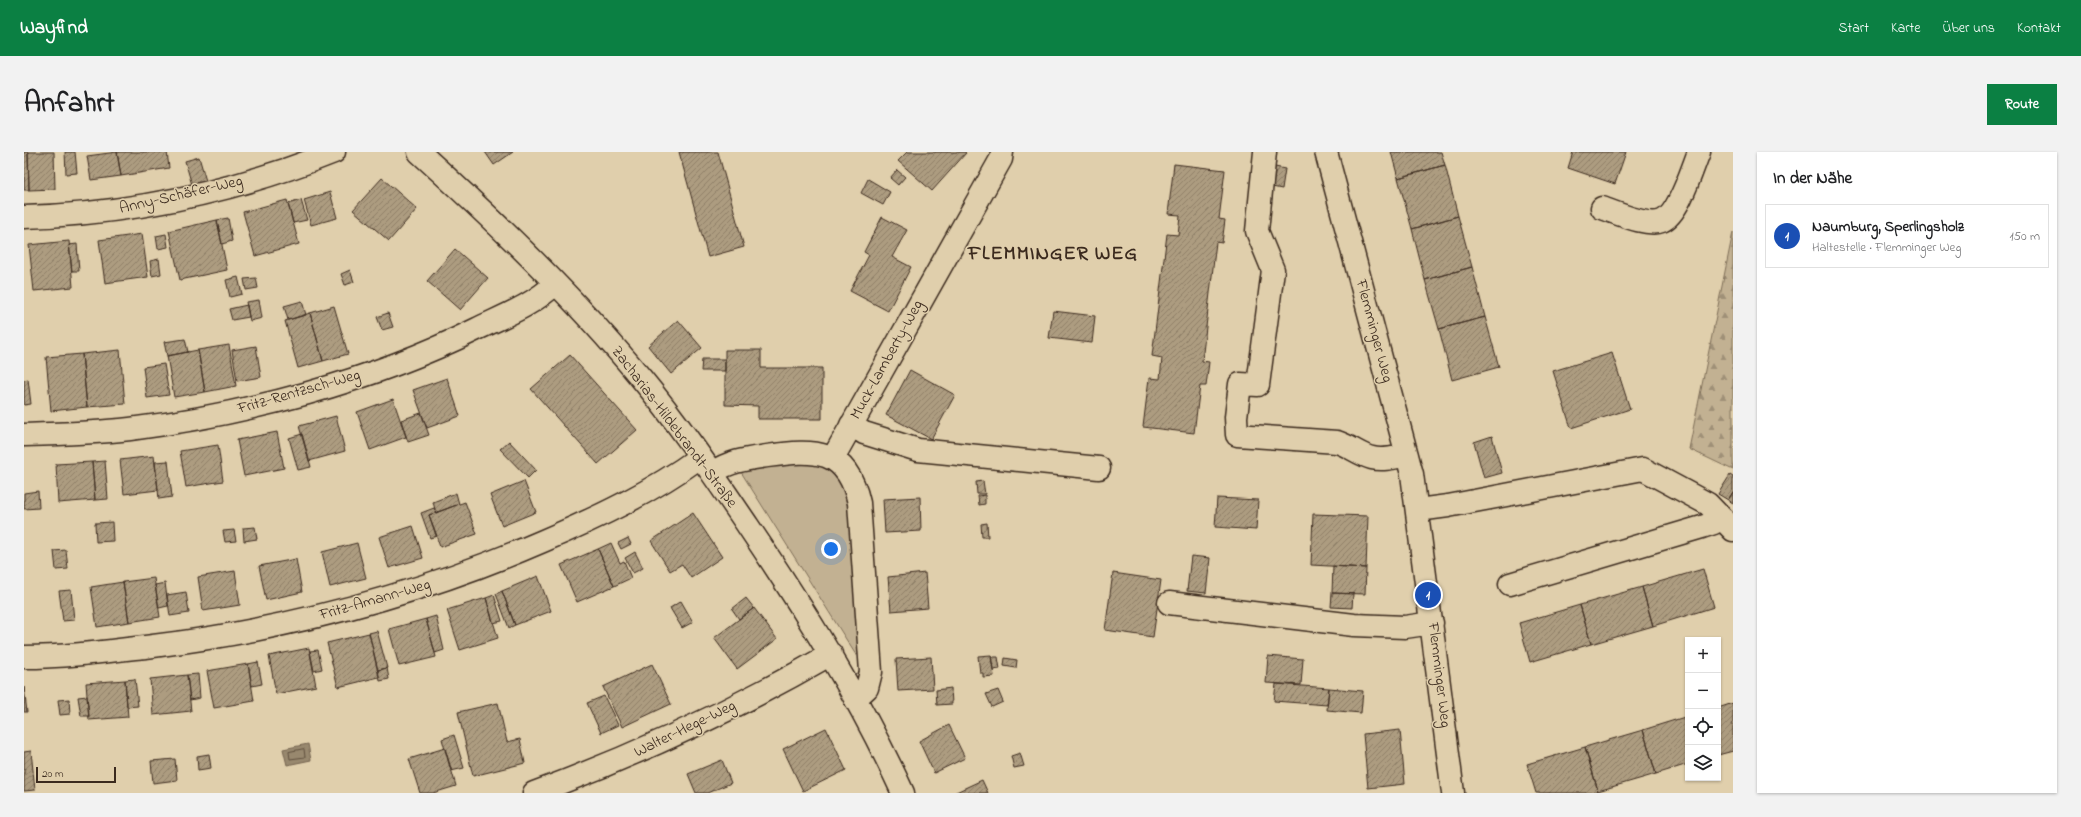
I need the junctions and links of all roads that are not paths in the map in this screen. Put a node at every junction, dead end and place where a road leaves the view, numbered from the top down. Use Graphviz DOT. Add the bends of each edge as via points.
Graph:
graph roads {
  1 [pos="334,152"];
  2 [pos="419,152"];
  3 [pos="1002,152"];
  4 [pos="1266,152"];
  5 [pos="1326,152"];
  6 [pos="1699,152"];
  7 [pos="1602,208"];
  8 [pos="24,217"];
  9 [pos="555,284"];
  10 [pos="851,425"];
  11 [pos="24,436"];
  12 [pos="1407,455"];
  13 [pos="833,458"];
  14 [pos="706,465"];
  15 [pos="1099,468"];
  16 [pos="1418,510"];
  17 [pos="1727,523"];
  18 [pos="1510,584"];
  19 [pos="1169,603"];
  20 [pos="1432,623"];
  21 [pos="831,654"];
  22 [pos="24,657"];
  23 [pos="855,699"];
  24 [pos="534,793"];
  25 [pos="903,793"];
  26 [pos="1453,793"];
  1 -- 8 [label="street, Anny-Schäfer-Weg" via="205,193 107,212"];
  2 -- 9 [label="street, Zacharias-Hildebrandt-Straße"];
  3 -- 10 [label="street, Muck-Lamberty-Weg" via="1001,159"];
  4 -- 12 [label="street" via="1258,231 1273,270 1258,385 1240,384 1236,417 1237,435 1337,442 1372,458 1388,459"];
  5 -- 12 [label="street, Flemminger Weg"];
  6 -- 7 [label="street" via="1680,199 1673,212 1662,221 1635,220"];
  9 -- 11 [label="street, Fritz-Rentzsch-Weg" via="532,302 401,363 295,397 246,409 129,429"];
  9 -- 14 [label="street, Zacharias-Hildebrandt-Straße" via="642,379"];
  10 -- 13 [label="street, Muck-Lamberty-Weg"];
  10 -- 15 [label="street" via="864,433 918,450"];
  12 -- 16 [label="street, Flemminger Weg"];
  13 -- 14 [label="street" via="820,453 785,453 723,465"];
  13 -- 23 [label="street" via="851,476 859,503 871,672 867,688"];
  14 -- 21 [label="street, Zacharias-Hildebrandt-Straße"];
  14 -- 22 [label="street, Fritz-Amann-Weg" via="671,477 583,524 504,558 414,591 325,616 224,636 118,650"];
  16 -- 17 [label="street" via="1643,469 1708,504"];
  16 -- 20 [label="street, Flemminger Weg"];
  17 -- 18 [label="street" via="1714,523"];
  19 -- 20 [label="street" via="1354,625 1405,627"];
  20 -- 26 [label="street, Flemminger Weg"];
  21 -- 23 [label="street, Zacharias-Hildebrandt-Straße"];
  21 -- 24 [label="street, Walter-Hege-Weg" via="666,740"];
  23 -- 25 [label="street, Zacharias-Hildebrandt-Straße"];
}
